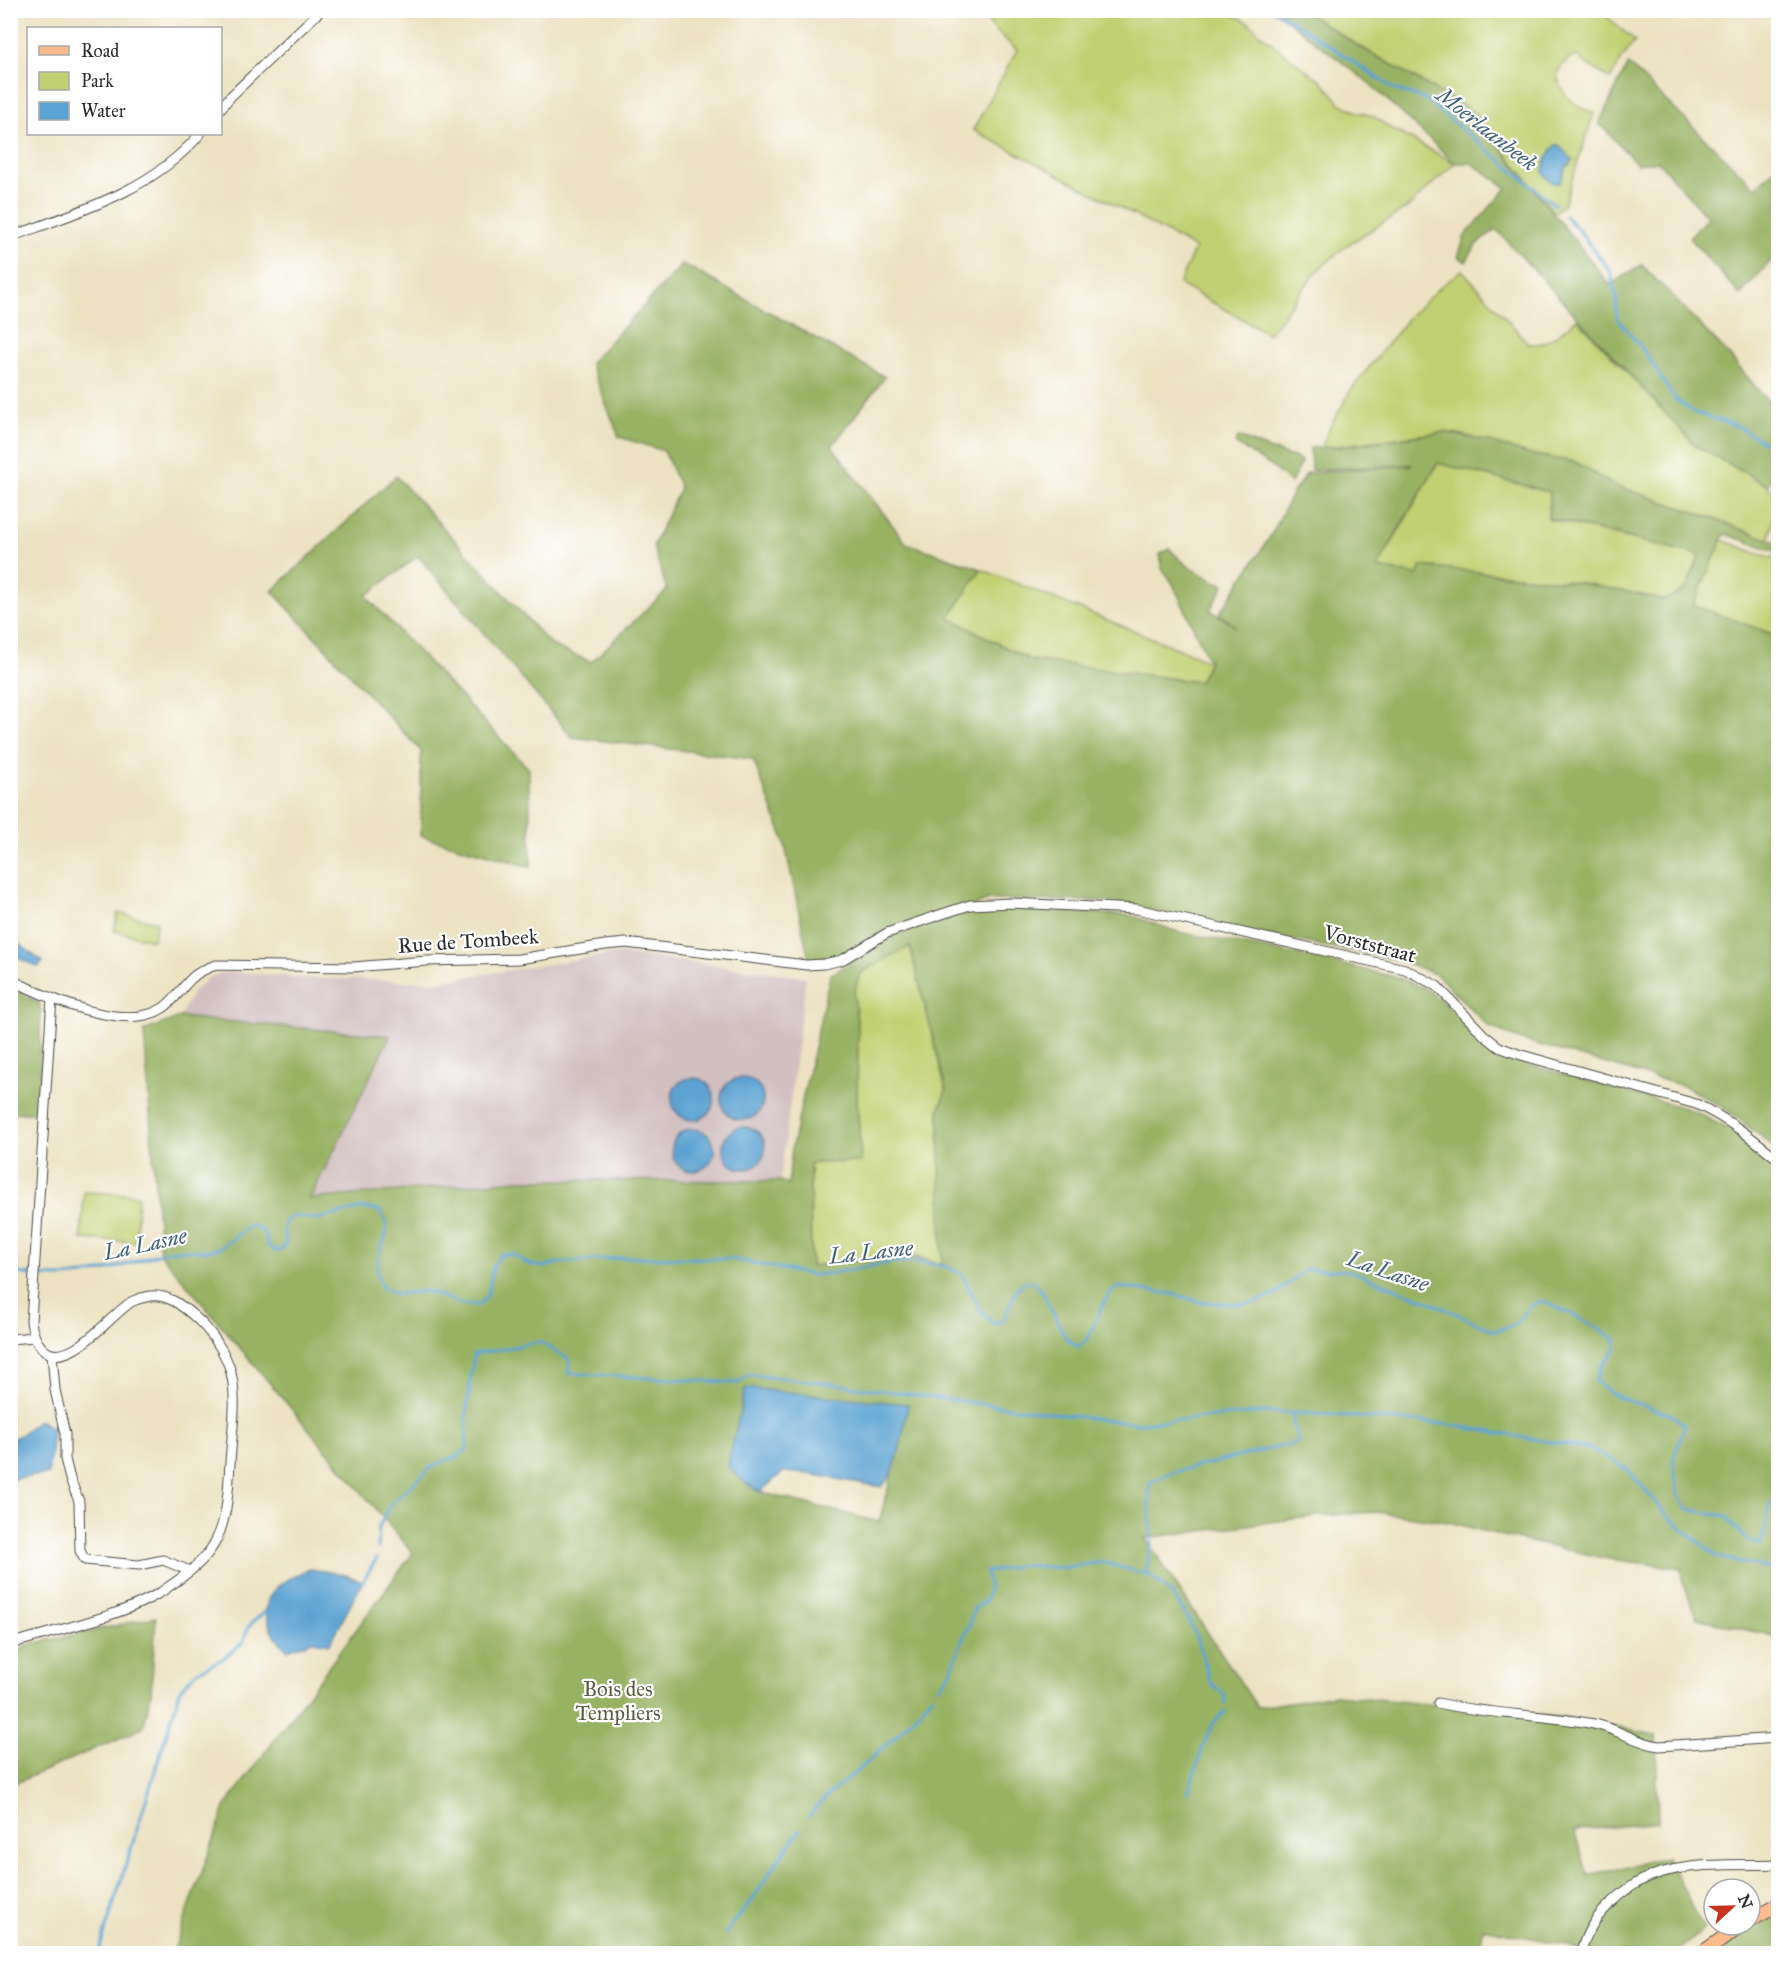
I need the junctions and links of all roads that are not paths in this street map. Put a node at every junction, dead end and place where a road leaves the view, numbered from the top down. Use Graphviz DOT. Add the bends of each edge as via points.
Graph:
graph roads {
  1 [pos="321,10"];
  2 [pos="222,107"];
  3 [pos="199,135"];
  4 [pos="10,237"];
  5 [pos="1011,903"];
  6 [pos="10,979"];
  7 [pos="51,998"];
  8 [pos="1779,1160"];
  9 [pos="35,1337"];
  10 [pos="10,1339"];
  11 [pos="52,1354"];
  12 [pos="190,1571"];
  13 [pos="10,1644"];
  14 [pos="1438,1703"];
  15 [pos="1779,1738"];
  16 [pos="1779,1864"];
  17 [pos="1779,1905"];
  18 [pos="1762,1914"];
  19 [pos="1724,1937"];
  20 [pos="1581,1953"];
  21 [pos="1701,1953"];
  1 -- 2 [label="street"];
  3 -- 4 [label="street" via="159,173 136,186"];
  5 -- 7 [label="street, Rue de Tombeek" via="970,905 942,914 887,933 842,960 824,964 626,943 519,959 353,967 216,965 192,977 164,1007 150,1015 132,1017"];
  5 -- 8 [label="street, Vorststraat" via="1137,909 1405,969 1437,986 1499,1047 1696,1104 1737,1126"];
  6 -- 7 [label="street, Rue de Tombeek"];
  7 -- 9 [label="street" via="31,1321"];
  9 -- 10 [label="street"];
  9 -- 11 [label="street" via="45,1352"];
  11 -- 12 [label="street" via="65,1434 65,1459 79,1501 80,1551 85,1560 139,1564 163,1560"];
  11 -- 12 [label="street" via="76,1349 132,1302 152,1296 174,1300 184,1307 216,1342 234,1386 227,1502 214,1545"];
  12 -- 13 [label="street" via="132,1606"];
  14 -- 15 [label="street" via="1596,1724 1661,1746"];
  16 -- 20 [label="street" via="1692,1867 1638,1881 1596,1920"];
  17 -- 18 [label="main road"];
  19 -- 21 [label="main road"];
}
